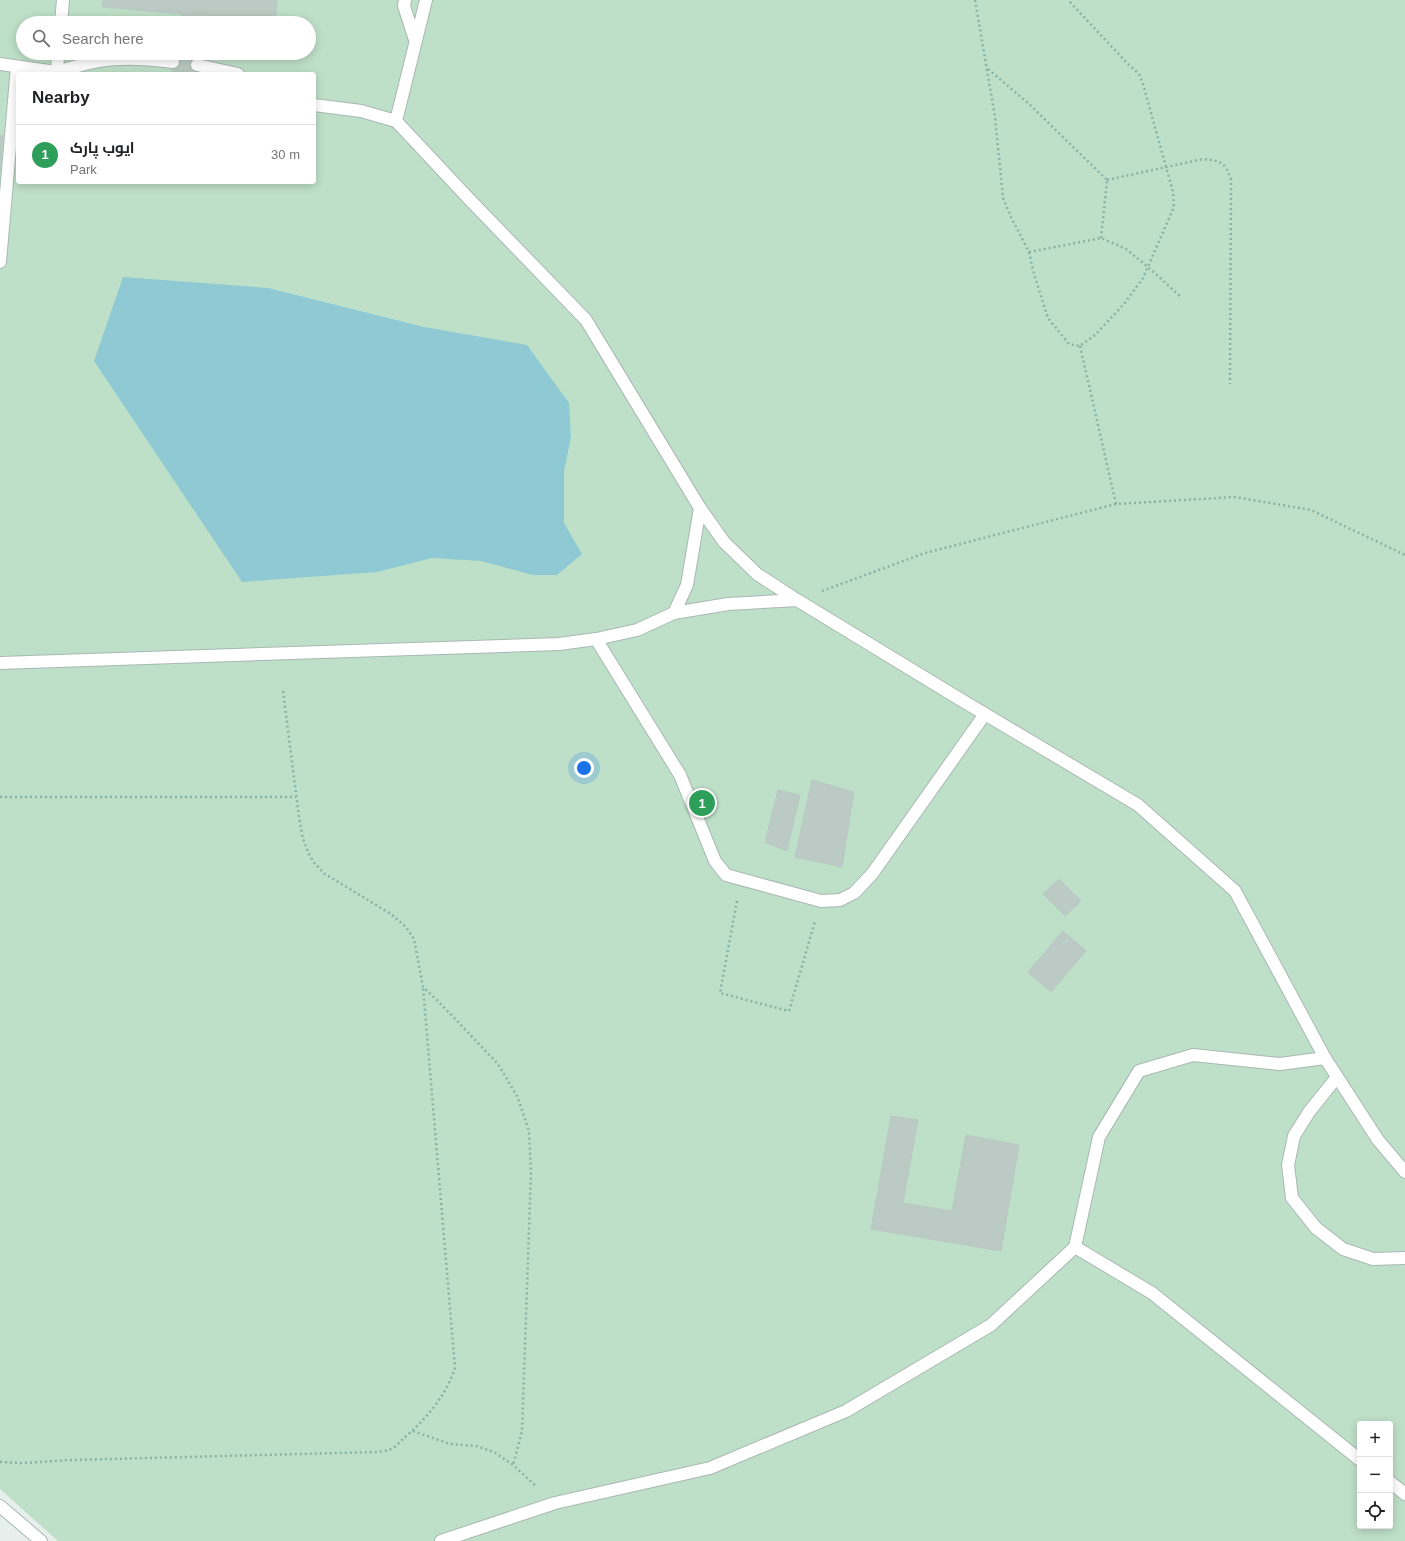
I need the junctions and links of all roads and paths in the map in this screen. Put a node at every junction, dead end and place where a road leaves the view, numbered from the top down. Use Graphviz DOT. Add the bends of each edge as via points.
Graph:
graph roads {
  1 [pos="63,0"];
  2 [pos="405,0"];
  3 [pos="426,0"];
  4 [pos="975,0"];
  5 [pos="1068,0"];
  6 [pos="62,16"];
  7 [pos="415,40"];
  8 [pos="58,60"];
  9 [pos="112,60"];
  10 [pos="154,60"];
  11 [pos="173,62"];
  12 [pos="0,64"];
  13 [pos="197,65"];
  14 [pos="17,67"];
  15 [pos="988,68"];
  16 [pos="17,72"];
  17 [pos="57,72"];
  18 [pos="229,72"];
  19 [pos="16,78"];
  20 [pos="316,105"];
  21 [pos="396,120"];
  22 [pos="1167,166"];
  23 [pos="1108,180"];
  24 [pos="1101,238"];
  25 [pos="1029,252"];
  26 [pos="0,262"];
  27 [pos="1148,266"];
  28 [pos="1181,297"];
  29 [pos="1080,346"];
  30 [pos="1230,384"];
  31 [pos="1116,504"];
  32 [pos="700,508"];
  33 [pos="1405,556"];
  34 [pos="798,600"];
  35 [pos="674,613"];
  36 [pos="596,639"];
  37 [pos="0,663"];
  38 [pos="284,690"];
  39 [pos="985,714"];
  40 [pos="0,797"];
  41 [pos="296,797"];
  42 [pos="742,880"];
  43 [pos="820,901"];
  44 [pos="423,987"];
  45 [pos="1325,1058"];
  46 [pos="1337,1077"];
  47 [pos="1405,1172"];
  48 [pos="1075,1246"];
  49 [pos="1405,1258"];
  50 [pos="413,1431"];
  51 [pos="1357,1458"];
  52 [pos="0,1462"];
  53 [pos="513,1465"];
  54 [pos="1393,1484"];
  55 [pos="1405,1494"];
  56 [pos="555,1503"];
  57 [pos="0,1506"];
  58 [pos="41,1541"];
  59 [pos="441,1541"];
  1 -- 6 [label="street"];
  2 -- 7 [label="street" via="404,6"];
  3 -- 7 [label="street"];
  4 -- 15 [label="path"];
  5 -- 22 [label="path" via="1139,74"];
  7 -- 21 [label="street"];
  8 -- 17 [label="street"];
  9 -- 17 [label="street"];
  10 -- 11 [label="street"];
  12 -- 14 [label="street"];
  13 -- 18 [label="street"];
  14 -- 16 [label="street"];
  14 -- 17 [label="street"];
  15 -- 23 [label="path"];
  15 -- 25 [label="path" via="1003,198"];
  19 -- 26 [label="street"];
  20 -- 21 [label="street" via="361,111"];
  21 -- 32 [label="street" via="586,320"];
  22 -- 23 [label="path"];
  22 -- 27 [label="path" via="1174,207"];
  22 -- 30 [label="path" via="1203,159 1217,160 1227,167 1231,180"];
  23 -- 24 [label="path"];
  24 -- 25 [label="path"];
  24 -- 27 [label="path" via="1126,249"];
  25 -- 29 [label="path" via="1048,318 1069,344"];
  27 -- 28 [label="path"];
  27 -- 29 [label="path" via="1143,278 1124,304 1095,335"];
  29 -- 31 [label="path"];
  31 -- 33 [label="path" via="1235,497 1312,510"];
  31 -- 34 [label="path" via="925,553"];
  32 -- 34 [label="street" via="724,542 757,574"];
  32 -- 35 [label="street" via="687,585"];
  34 -- 35 [label="street" via="728,604"];
  34 -- 39 [label="street"];
  35 -- 36 [label="street" via="637,630"];
  36 -- 37 [label="street" via="560,644"];
  36 -- 42 [label="street" via="680,775 715,861 726,875"];
  38 -- 41 [label="path"];
  39 -- 43 [label="street" via="872,874 854,893 840,900"];
  39 -- 45 [label="street" via="1138,805 1235,891"];
  40 -- 41 [label="path"];
  41 -- 44 [label="path" via="303,839 315,864 325,874 391,914 406,927 414,938"];
  42 -- 43 [label="street"];
  42 -- 43 [label="path" via="720,993 789,1011"];
  44 -- 50 [label="path" via="455,1368 444,1394"];
  44 -- 53 [label="path" via="498,1064 517,1096 529,1131 531,1172 523,1425"];
  45 -- 46 [label="street"];
  45 -- 48 [label="street" via="1280,1064 1193,1055 1139,1070 1099,1137"];
  46 -- 47 [label="street" via="1378,1140"];
  46 -- 49 [label="street" via="1309,1112 1294,1136 1288,1165 1292,1198 1316,1228 1343,1249 1373,1259"];
  48 -- 51 [label="street" via="1152,1293"];
  48 -- 56 [label="street" via="990,1325 846,1411 710,1468"];
  50 -- 52 [label="path" via="390,1450 377,1452"];
  50 -- 53 [label="path" via="450,1444 476,1446 494,1452"];
  53 -- 56 [label="path"];
  54 -- 55 [label="street"];
  56 -- 59 [label="street"];
  57 -- 58 [label="street"];
}
